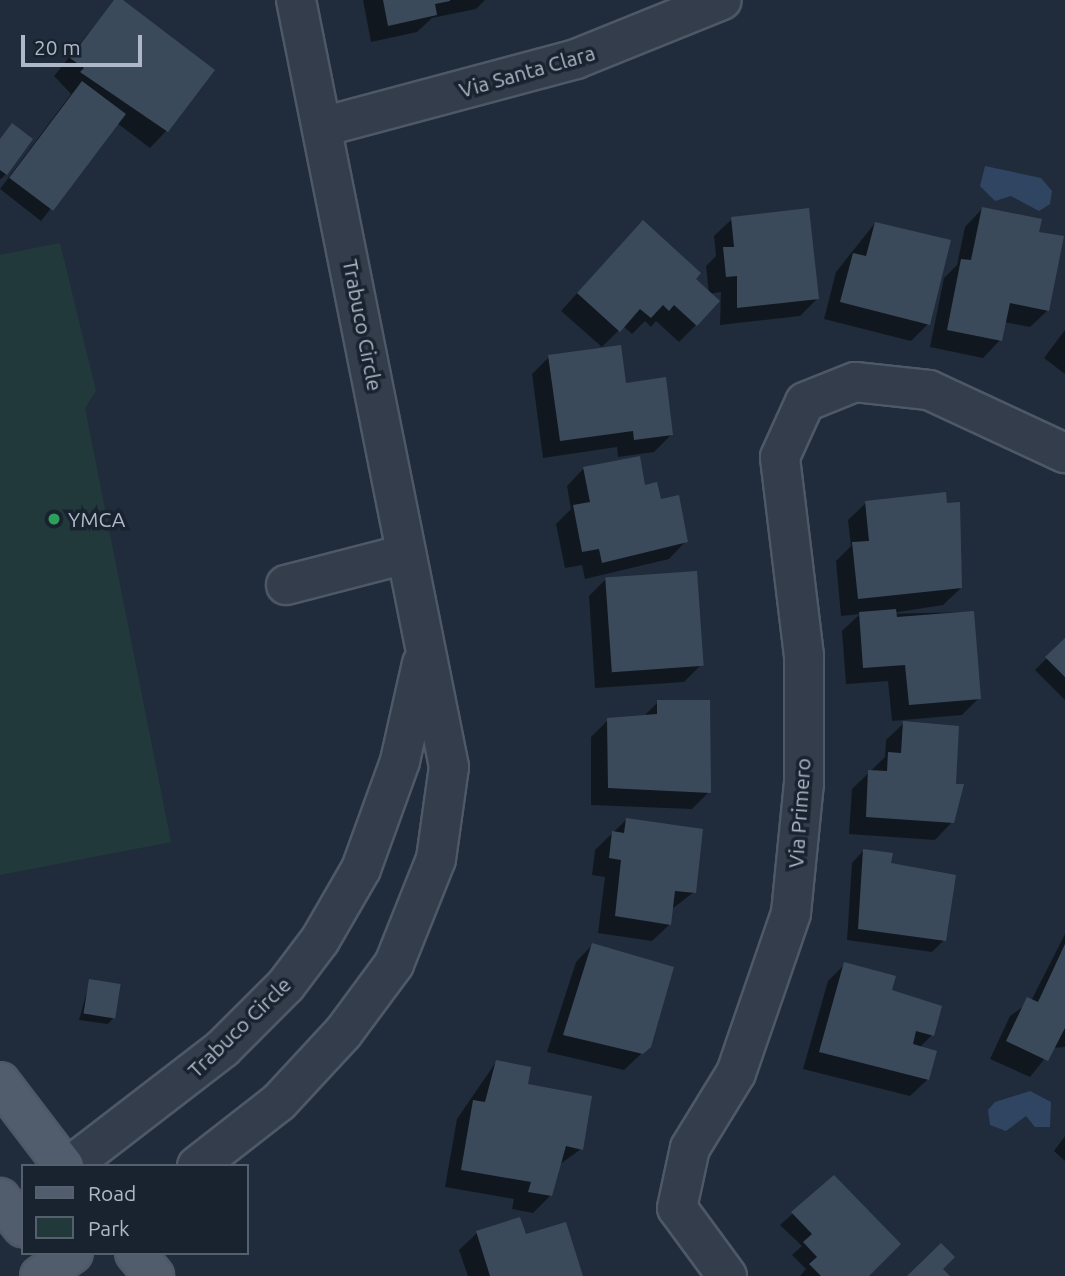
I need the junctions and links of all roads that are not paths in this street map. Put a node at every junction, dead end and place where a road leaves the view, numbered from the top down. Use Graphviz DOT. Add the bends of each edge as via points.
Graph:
graph roads {
  1 [pos="296,0"];
  2 [pos="722,0"];
  3 [pos="326,126"];
  4 [pos="1065,453"];
  5 [pos="407,554"];
  6 [pos="286,585"];
  7 [pos="425,650"];
  8 [pos="0,1082"];
  9 [pos="62,1164"];
  10 [pos="73,1164"];
  11 [pos="200,1164"];
  12 [pos="137,1255"];
  13 [pos="154,1276"];
  14 [pos="727,1276"];
  1 -- 3 [label="street, Trabuco Circle"];
  2 -- 3 [label="street, Via Santa Clara" via="576,59"];
  3 -- 5 [label="street, Trabuco Circle"];
  4 -- 14 [label="street, Via Primero" via="929,390 855,382 806,402 780,457 804,656 804,783 791,913 736,1073 690,1148 677,1208"];
  5 -- 6 [label="street"];
  5 -- 7 [label="street, Trabuco Circle"];
  7 -- 10 [label="street, Trabuco Circle" via="387,797 361,869 320,940 286,985 223,1048"];
  7 -- 11 [label="street, Trabuco Circle" via="449,766 436,859 394,964 343,1033 279,1102"];
  8 -- 9 [label="main road"];
  12 -- 13 [label="main road"];
}
